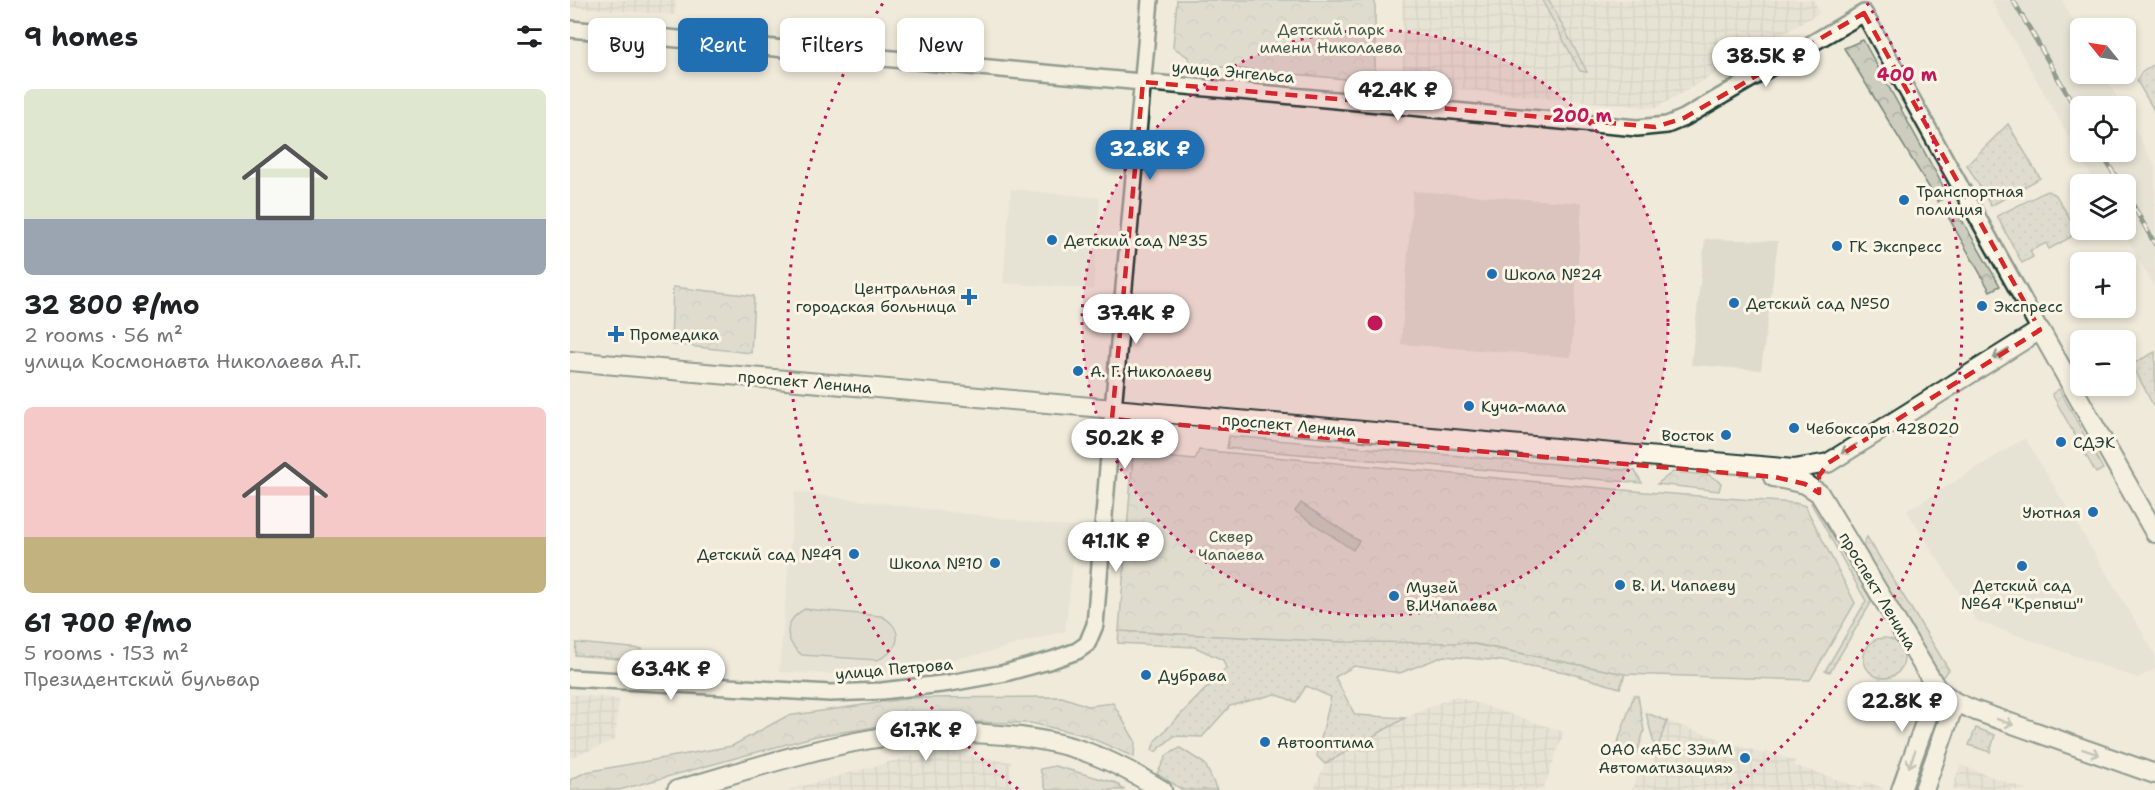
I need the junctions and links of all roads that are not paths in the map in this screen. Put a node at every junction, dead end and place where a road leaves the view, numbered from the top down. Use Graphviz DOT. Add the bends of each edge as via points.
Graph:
graph roads {
  1 [pos="1150,0"];
  2 [pos="570,29"];
  3 [pos="1143,82"];
  4 [pos="2040,330"];
  5 [pos="570,361"];
  6 [pos="570,371"];
  7 [pos="1113,414"];
  8 [pos="1828,462"];
  9 [pos="1819,493"];
  10 [pos="2155,533"];
  11 [pos="570,678"];
  12 [pos="1937,689"];
  13 [pos="1954,702"];
  14 [pos="2155,774"];
  15 [pos="677,790"];
  16 [pos="711,790"];
  17 [pos="1142,790"];
  18 [pos="1162,790"];
  19 [pos="1901,790"];
  20 [pos="1924,790"];
  1 -- 3 [label="street, улица Петрова"];
  2 -- 3 [label="street, улица Энгельса"];
  3 -- 4 [label="street, улица Энгельса" via="1655,127 1684,118 1864,13"];
  3 -- 7 [label="street, улица Петрова"];
  4 -- 8 [label="main road, проспект Ленина, one-way"];
  4 -- 10 [label="main road"];
  5 -- 7 [label="main road, проспект Ленина"];
  6 -- 7 [label="main road, проспект Ленина"];
  7 -- 8 [label="main road, проспект Ленина" via="1784,469"];
  7 -- 9 [label="main road, проспект Ленина" via="1786,479"];
  7 -- 11 [label="street, улица Петрова" via="1095,625 1087,644 1077,651 1005,673 882,691 831,693"];
  8 -- 9 [label="main road" via="1819,476"];
  9 -- 12 [label="main road, проспект Ленина"];
  12 -- 13 [label="main road"];
  12 -- 19 [label="main road, one-way"];
  13 -- 14 [label="main road, one-way"];
  13 -- 20 [label="main road"];
  15 -- 18 [label="main road" via="872,739 961,734 1068,747 1111,763"];
  16 -- 17 [label="main road" via="854,752 943,743 1060,755 1103,769"];
}
